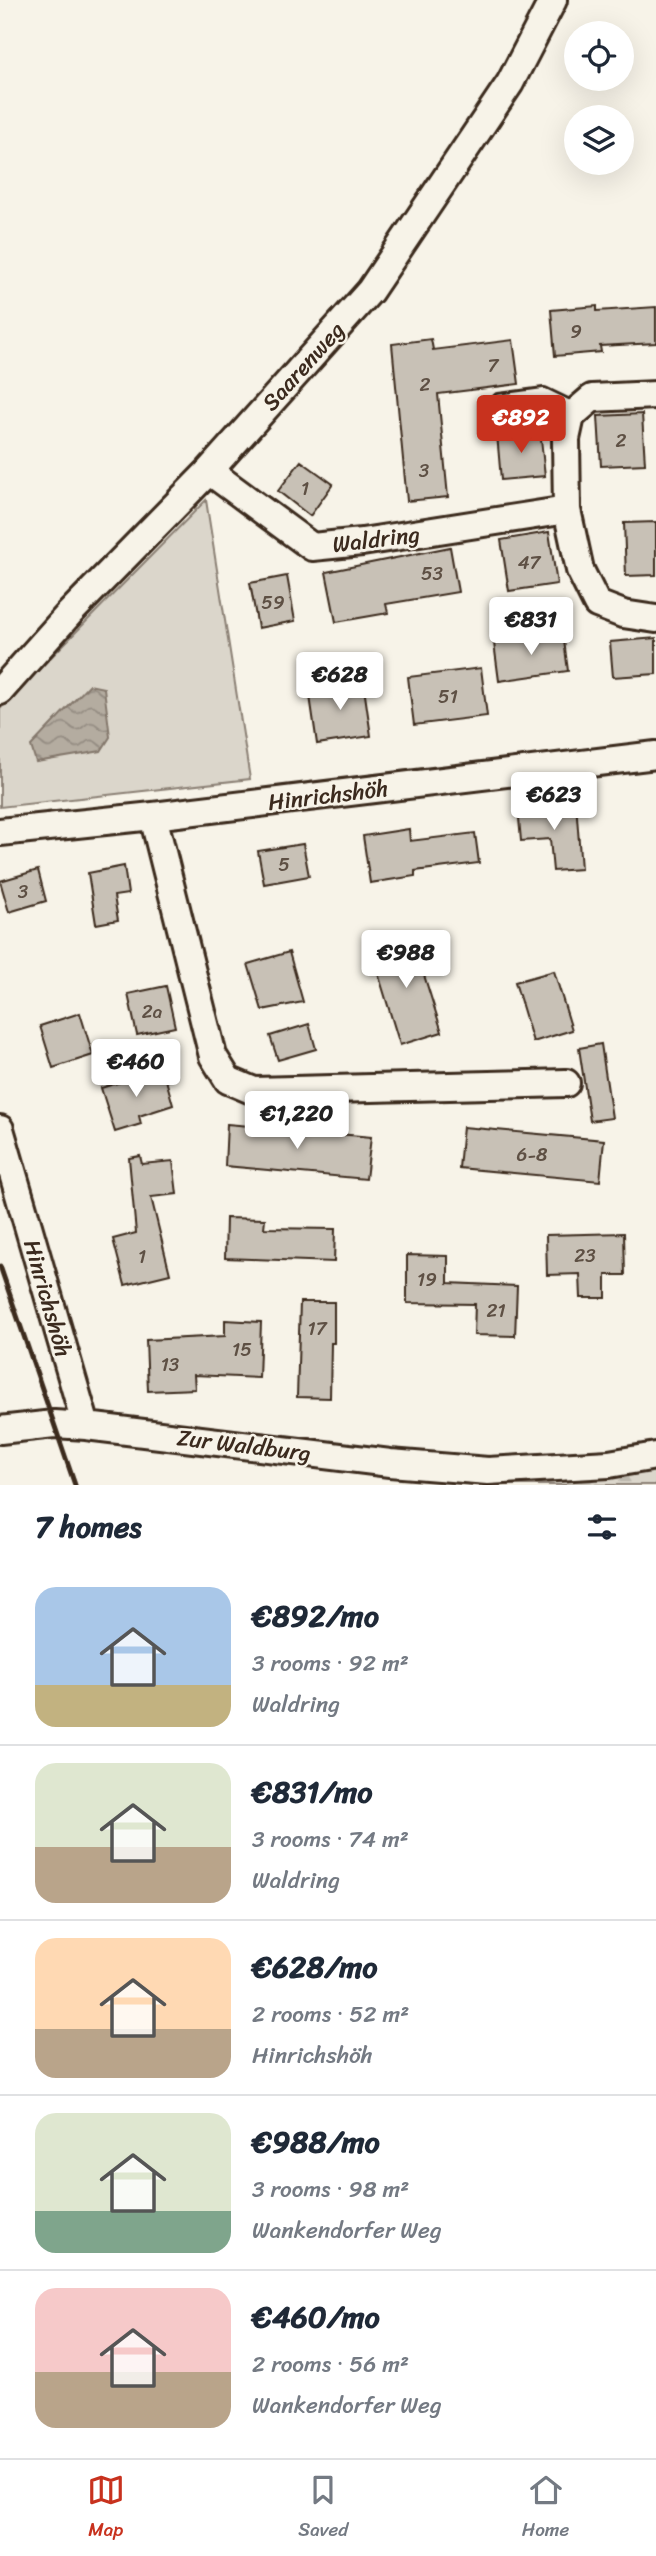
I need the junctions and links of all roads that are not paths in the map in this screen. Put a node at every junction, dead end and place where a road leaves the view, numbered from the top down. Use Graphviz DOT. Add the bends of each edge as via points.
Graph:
graph roads {
  1 [pos="553,0"];
  2 [pos="656,395"];
  3 [pos="499,401"];
  4 [pos="577,411"];
  5 [pos="209,471"];
  6 [pos="567,510"];
  7 [pos="656,619"];
  8 [pos="0,691"];
  9 [pos="656,755"];
  10 [pos="153,816"];
  11 [pos="0,832"];
  12 [pos="566,1083"];
  13 [pos="0,1129"];
  14 [pos="86,1426"];
  15 [pos="0,1430"];
  16 [pos="656,1456"];
  17 [pos="490,1478"];
  1 -- 5 [label="street, Saarenweg" via="510,83 370,291"];
  2 -- 4 [label="street" via="592,398"];
  3 -- 4 [label="lane" via="544,395"];
  4 -- 6 [label="street" via="571,416 566,439"];
  5 -- 6 [label="street, Waldring" via="312,547"];
  5 -- 8 [label="street, Saarenweg"];
  6 -- 7 [label="street" via="580,570 597,604"];
  9 -- 10 [label="street, Hinrichshöh"];
  10 -- 11 [label="street, Hinrichshöh"];
  10 -- 12 [label="street" via="213,1056 228,1080 254,1091"];
  13 -- 14 [label="street, Hinrichshöh"];
  14 -- 15 [label="street, Zur Waldburg"];
  14 -- 17 [label="street, Zur Waldburg"];
  16 -- 17 [label="street, Zur Waldburg"];
}
